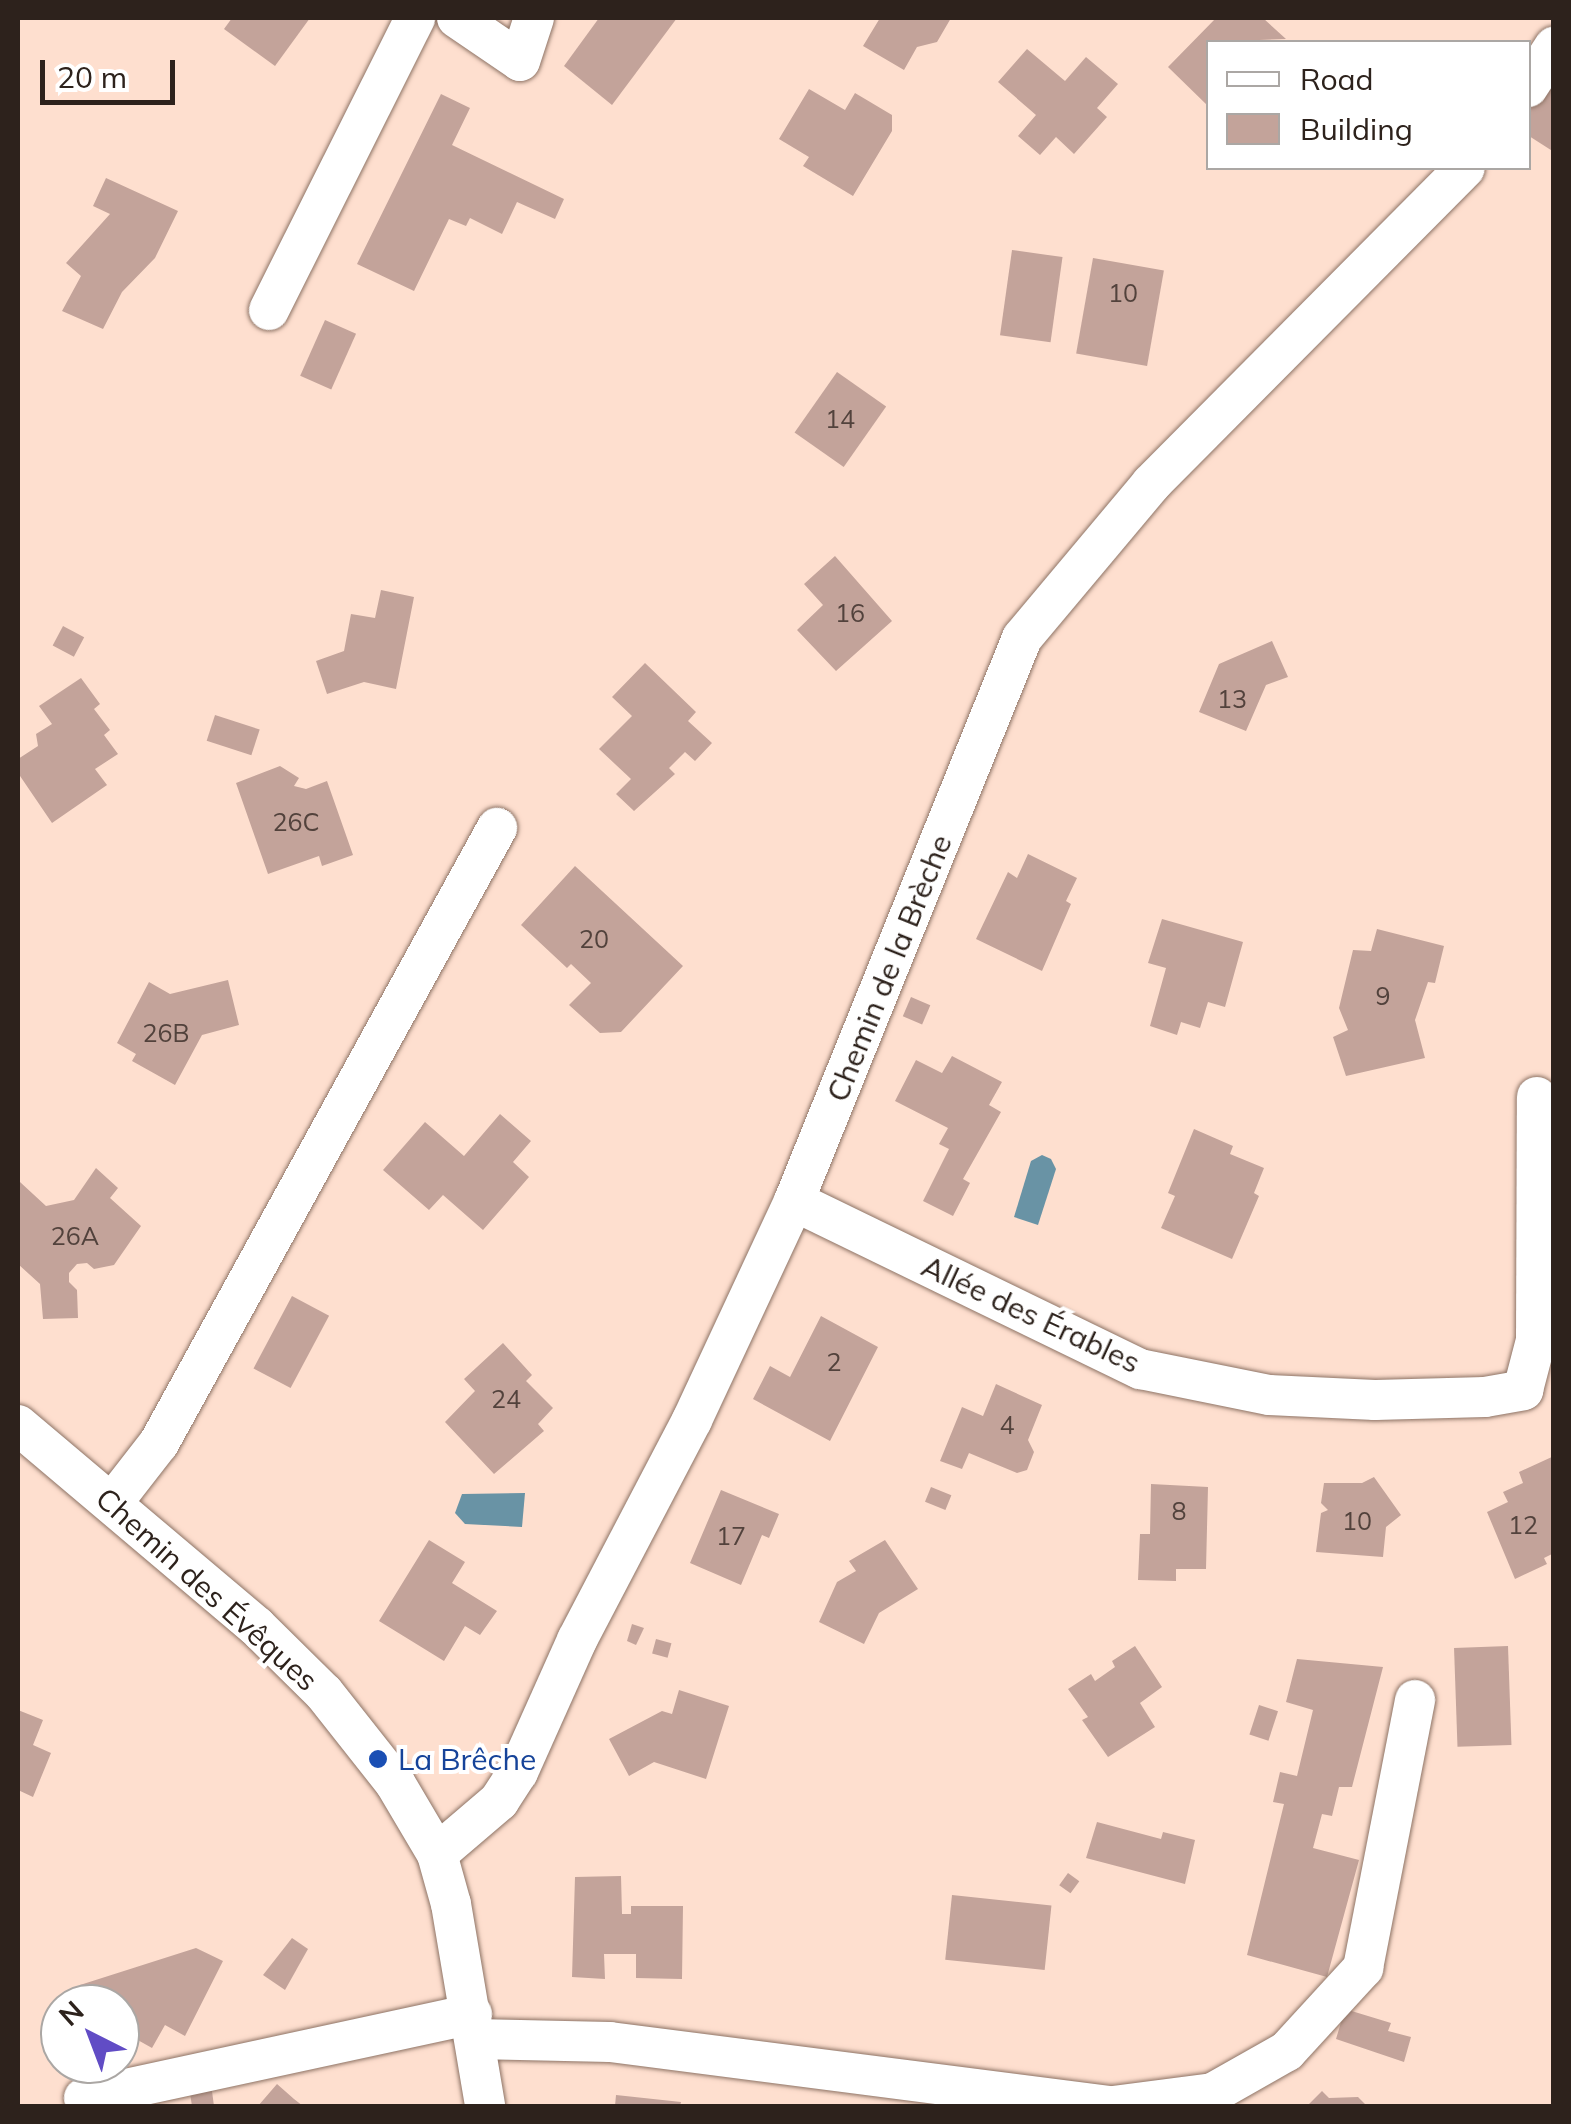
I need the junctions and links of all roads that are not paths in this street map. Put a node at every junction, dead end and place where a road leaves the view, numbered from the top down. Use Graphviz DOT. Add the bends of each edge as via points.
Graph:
graph roads {
  1 [pos="415,18"];
  2 [pos="457,18"];
  3 [pos="534,18"];
  4 [pos="1554,47"];
  5 [pos="1531,82"];
  6 [pos="1463,170"];
  7 [pos="269,310"];
  8 [pos="497,828"];
  9 [pos="1537,1097"];
  10 [pos="794,1201"];
  11 [pos="18,1425"];
  12 [pos="113,1502"];
  13 [pos="1414,1700"];
  14 [pos="438,1854"];
  15 [pos="474,2026"];
  16 [pos="84,2098"];
  17 [pos="485,2106"];
  18 [pos="1110,2106"];
  1 -- 7 [label="street"];
  2 -- 3 [label="street" via="520,60"];
  4 -- 5 [label="street"];
  6 -- 10 [label="street, Chemin de la Brèche" via="1151,484 1022,638"];
  8 -- 12 [label="street" via="159,1443"];
  9 -- 10 [label="street, Allée des Érables" via="1536,1340 1524,1390 1485,1398 1269,1395 1140,1368"];
  10 -- 14 [label="street, Chemin de la Brèche" via="518,1772 500,1800"];
  11 -- 12 [label="street, Chemin des Évêques"];
  12 -- 14 [label="street, Chemin des Évêques" via="324,1693 378,1759"];
  13 -- 18 [label="street" via="1363,1968 1287,2051 1213,2093"];
  14 -- 15 [label="street, Chemin des Évêques"];
  15 -- 16 [label="street"];
  15 -- 17 [label="street, Chemin des Évêques"];
  15 -- 18 [label="street"];
}
